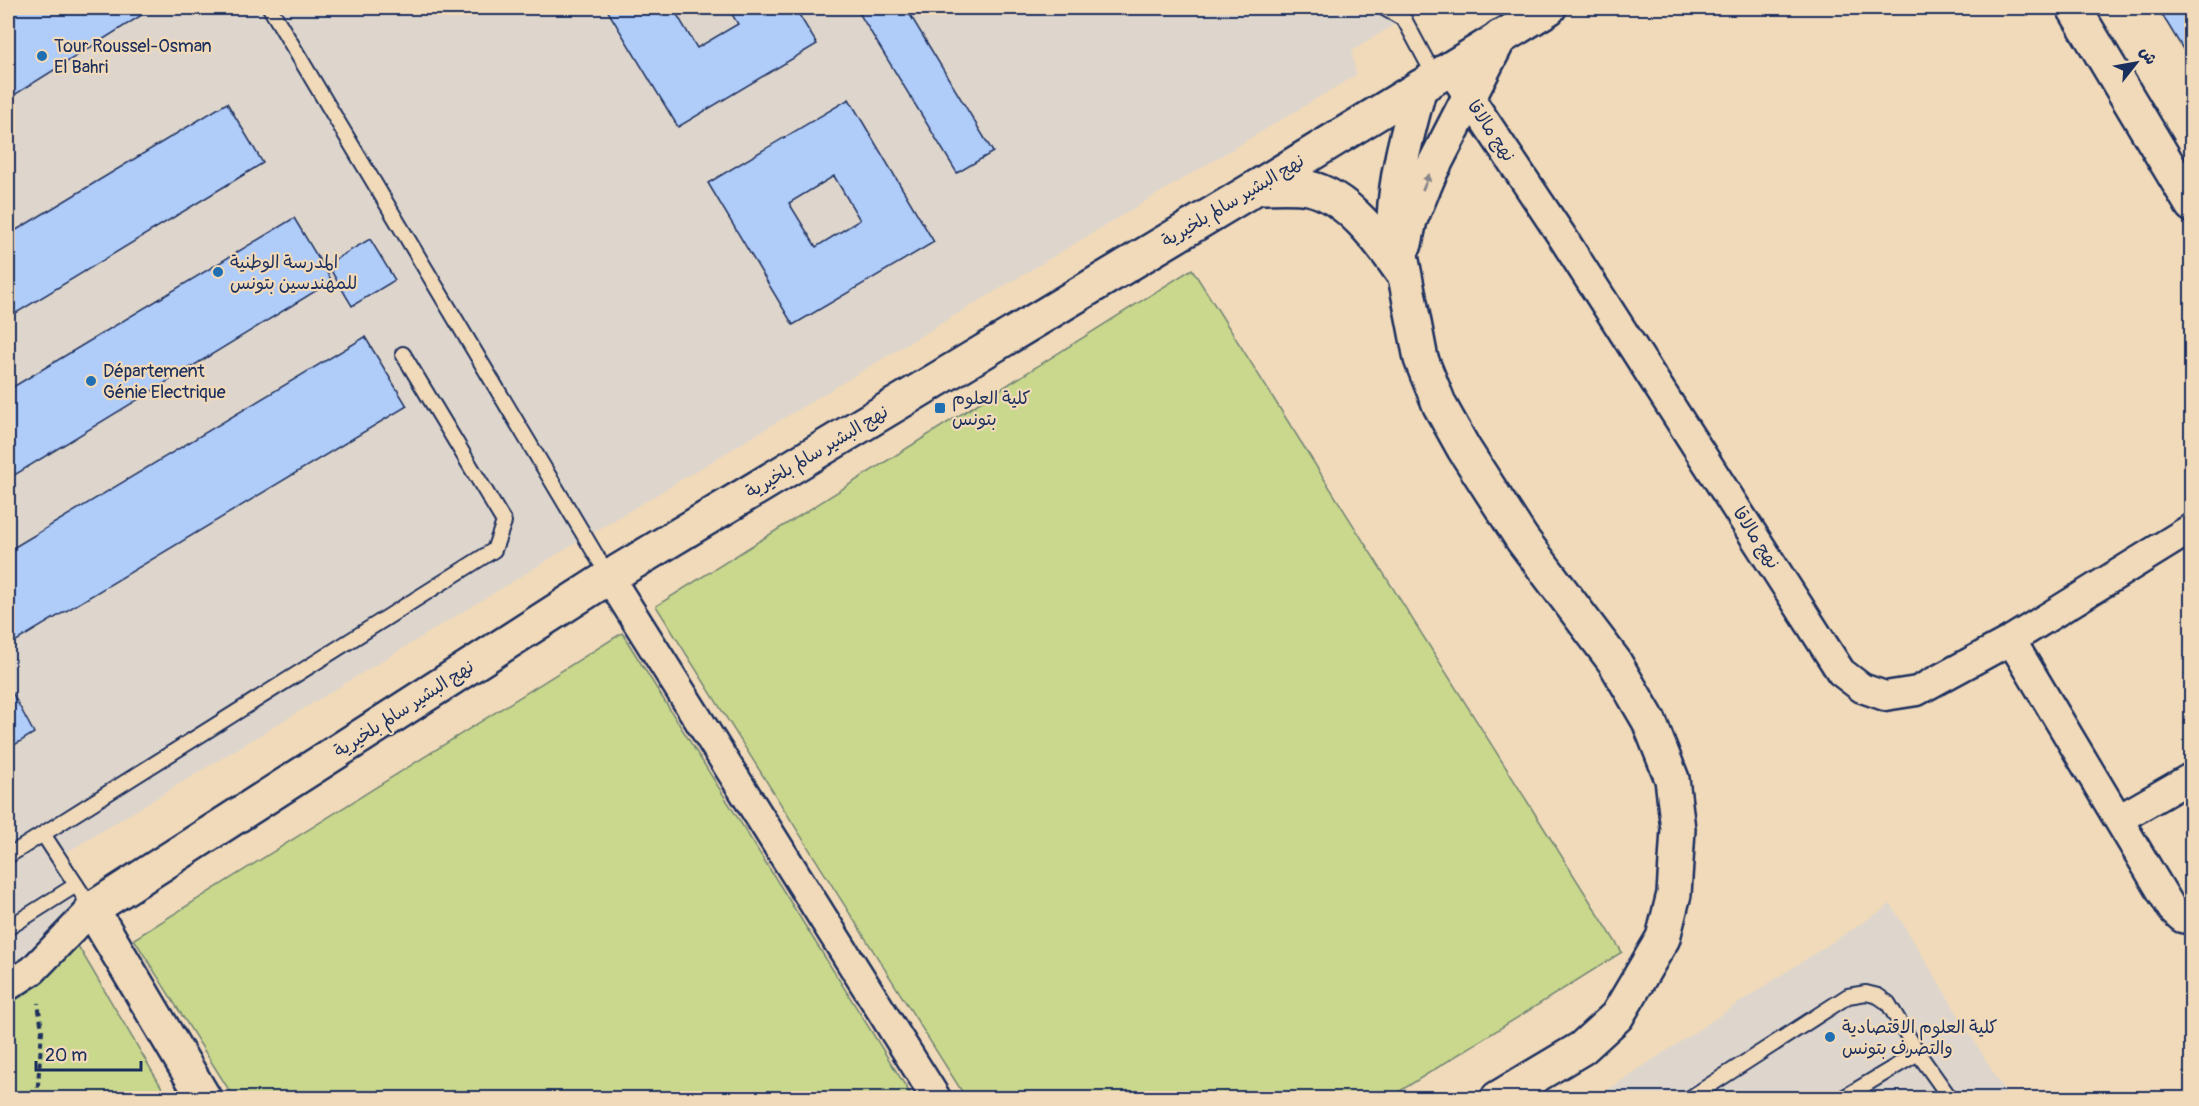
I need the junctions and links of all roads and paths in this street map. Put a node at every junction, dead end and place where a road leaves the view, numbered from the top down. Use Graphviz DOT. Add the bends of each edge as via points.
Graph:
graph roads {
  1 [pos="270,8"];
  2 [pos="1384,8"];
  3 [pos="1549,8"];
  4 [pos="2074,8"];
  5 [pos="1402,13"];
  6 [pos="1500,38"];
  7 [pos="1435,77"];
  8 [pos="1469,99"];
  9 [pos="1257,187"];
  10 [pos="2192,205"];
  11 [pos="1403,267"];
  12 [pos="403,354"];
  13 [pos="2192,528"];
  14 [pos="609,577"];
  15 [pos="2011,640"];
  16 [pos="2192,777"];
  17 [pos="2119,819"];
  18 [pos="43,834"];
  19 [pos="8,856"];
  20 [pos="84,897"];
  21 [pos="2192,920"];
  22 [pos="8,928"];
  23 [pos="33,970"];
  24 [pos="8,986"];
  25 [pos="1918,1053"];
  26 [pos="37,1098"];
  27 [pos="204,1098"];
  28 [pos="936,1098"];
  29 [pos="1498,1098"];
  30 [pos="1690,1098"];
  31 [pos="1843,1098"];
  32 [pos="1950,1098"];
  1 -- 14 [label="lane"];
  2 -- 5 [label="lane"];
  3 -- 6 [label="street, نهج البشير سالم بلخيرية"];
  4 -- 10 [label="street"];
  5 -- 7 [label="lane"];
  6 -- 7 [label="street, نهج البشير سالم بلخيرية"];
  6 -- 8 [label="street"];
  7 -- 8 [label="street, نهج مالاقا"];
  7 -- 9 [label="street, نهج البشير سالم بلخيرية"];
  7 -- 11 [label="street" via="1402,151 1394,219"];
  11 -- 8 [label="street, one-way" via="1410,220 1430,172"];
  8 -- 15 [label="street, نهج مالاقا" via="1563,238 1841,672 1862,688 1885,696 1917,691"];
  9 -- 11 [label="street" via="1309,188 1334,199 1360,219"];
  9 -- 14 [label="street, نهج البشير سالم بلخيرية"];
  11 -- 29 [label="street" via="1421,359 1440,406 1522,539 1614,661 1649,721 1672,779 1678,829 1674,894 1663,938 1617,1016 1582,1048"];
  12 -- 18 [label="lane" via="504,522 494,550"];
  13 -- 15 [label="street, نهج مالاقا"];
  14 -- 20 [label="street, نهج البشير سالم بلخيرية"];
  14 -- 28 [label="street"];
  15 -- 17 [label="street"];
  16 -- 17 [label="street"];
  17 -- 21 [label="street" via="2172,909 2182,918"];
  18 -- 19 [label="lane"];
  18 -- 20 [label="lane"];
  20 -- 22 [label="lane"];
  20 -- 23 [label="street, نهج البشير سالم بلخيرية"];
  20 -- 27 [label="street"];
  23 -- 24 [label="street, نهج البشير سالم بلخيرية"];
  23 -- 26 [label="path" via="42,1030"];
  25 -- 30 [label="lane" via="1888,1003 1878,996 1857,993"];
  25 -- 31 [label="lane"];
  25 -- 32 [label="lane"];
}
